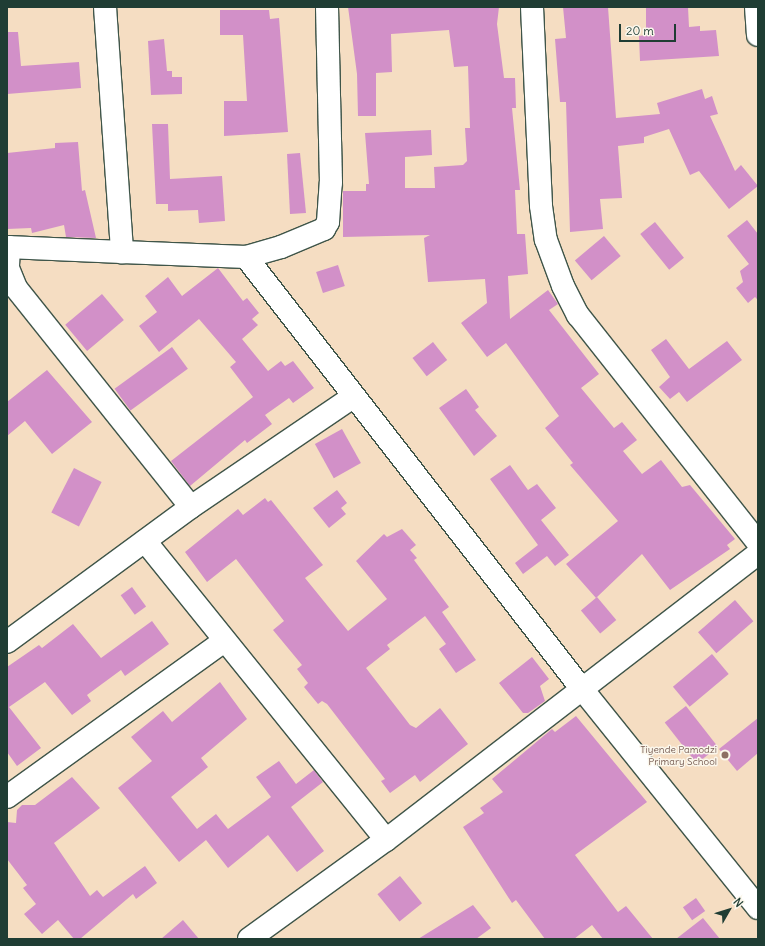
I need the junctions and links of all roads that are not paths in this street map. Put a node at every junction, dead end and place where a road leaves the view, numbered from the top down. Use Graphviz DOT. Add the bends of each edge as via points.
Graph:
graph roads {
  1 [pos="105,7"];
  2 [pos="327,7"];
  3 [pos="532,7"];
  4 [pos="756,7"];
  5 [pos="758,35"];
  6 [pos="8,247"];
  7 [pos="122,252"];
  8 [pos="246,257"];
  9 [pos="353,397"];
  10 [pos="191,507"];
  11 [pos="145,541"];
  12 [pos="758,543"];
  13 [pos="758,554"];
  14 [pos="7,642"];
  15 [pos="223,642"];
  16 [pos="582,689"];
  17 [pos="7,797"];
  18 [pos="386,840"];
  19 [pos="758,908"];
  20 [pos="250,939"];
  1 -- 7 [label="street"];
  2 -- 8 [label="street" via="331,184 328,222 324,229 288,245"];
  3 -- 12 [label="street" via="541,206 546,240 563,286 578,315"];
  4 -- 5 [label="street"];
  6 -- 7 [label="street"];
  6 -- 10 [label="street" via="8,268 16,288"];
  7 -- 8 [label="street"];
  8 -- 9 [label="street"];
  9 -- 10 [label="street"];
  9 -- 16 [label="street"];
  10 -- 11 [label="street"];
  11 -- 14 [label="street"];
  11 -- 15 [label="street"];
  13 -- 16 [label="street"];
  15 -- 17 [label="street"];
  15 -- 18 [label="street"];
  16 -- 18 [label="street"];
  16 -- 19 [label="street"];
  18 -- 20 [label="street"];
}
